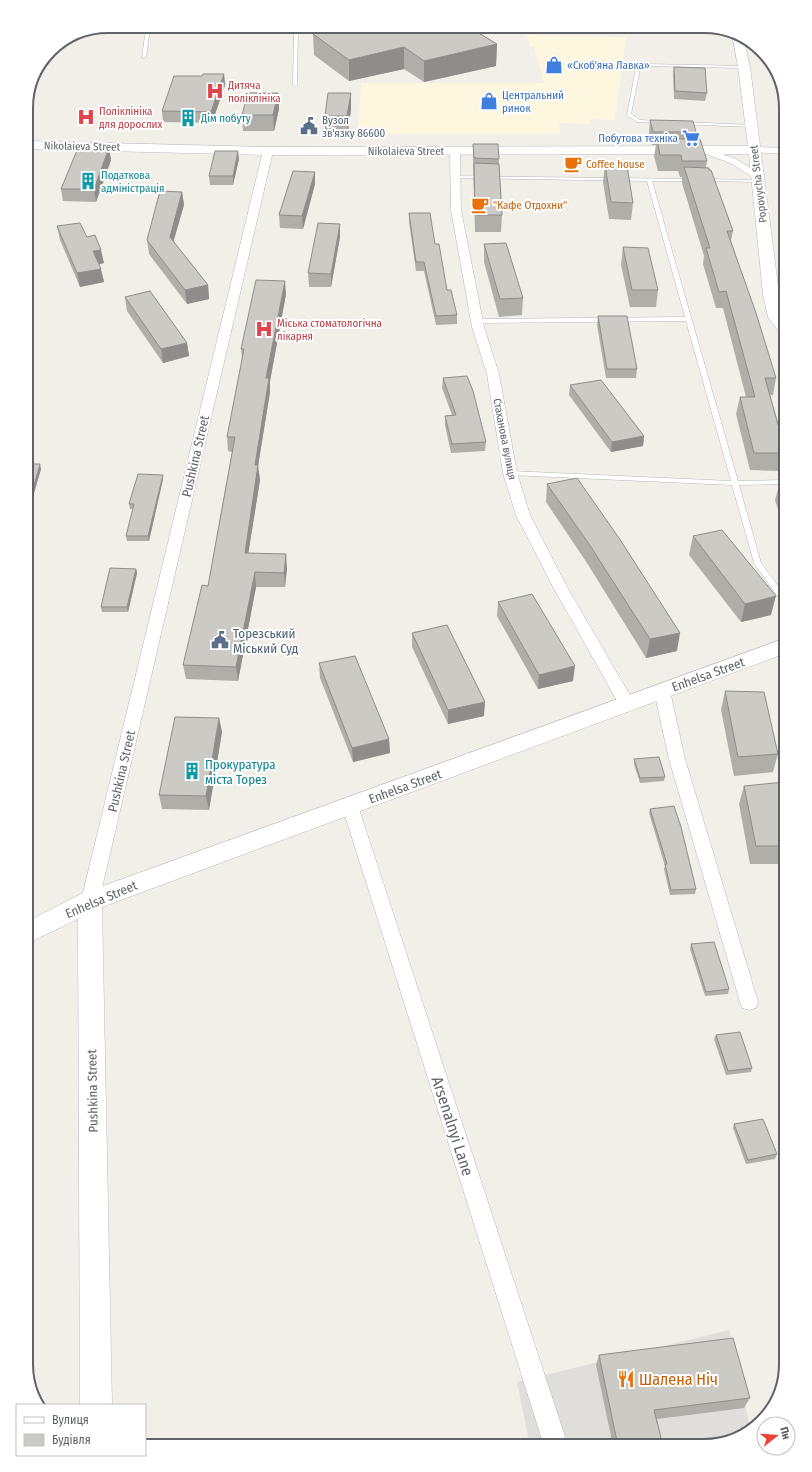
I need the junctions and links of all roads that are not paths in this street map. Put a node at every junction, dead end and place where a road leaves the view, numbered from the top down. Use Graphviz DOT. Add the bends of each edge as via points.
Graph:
graph roads {
  1 [pos="147,33"];
  2 [pos="296,33"];
  3 [pos="738,42"];
  4 [pos="144,57"];
  5 [pos="744,67"];
  6 [pos="295,85"];
  7 [pos="669,123"];
  8 [pos="676,123"];
  9 [pos="752,126"];
  10 [pos="33,145"];
  11 [pos="754,150"];
  12 [pos="779,150"];
  13 [pos="268,151"];
  14 [pos="706,151"];
  15 [pos="454,152"];
  16 [pos="455,177"];
  17 [pos="758,179"];
  18 [pos="649,180"];
  19 [pos="779,312"];
  20 [pos="689,319"];
  21 [pos="477,321"];
  22 [pos="510,473"];
  23 [pos="779,482"];
  24 [pos="735,483"];
  25 [pos="779,592"];
  26 [pos="779,648"];
  27 [pos="662,691"];
  28 [pos="627,704"];
  29 [pos="350,806"];
  30 [pos="90,901"];
  31 [pos="33,930"];
  32 [pos="749,1002"];
  33 [pos="96,1404"];
  34 [pos="554,1439"];
  1 -- 4 [label="lane"];
  2 -- 6 [label="lane"];
  3 -- 5 [label="street, Popovycha Street"];
  5 -- 7 [label="lane" via="645,65 638,68 629,115 639,121"];
  5 -- 9 [label="street, Popovycha Street"];
  8 -- 9 [label="lane"];
  9 -- 11 [label="street, Popovycha Street"];
  10 -- 13 [label="street, Nikolaieva Street"];
  11 -- 12 [label="street, Nikolaieva Street"];
  11 -- 14 [label="street, Nikolaieva Street"];
  11 -- 17 [label="street, Popovycha Street"];
  13 -- 15 [label="street, Nikolaieva Street"];
  13 -- 30 [label="street, Pushkina Street"];
  14 -- 15 [label="street, Nikolaieva Street"];
  14 -- 17 [label="street" via="733,161"];
  15 -- 16 [label="street, Стаханова вулиця"];
  16 -- 18 [label="lane"];
  16 -- 21 [label="street, Стаханова вулиця" via="456,210"];
  17 -- 18 [label="lane"];
  17 -- 19 [label="street, Popovycha Street" via="771,294"];
  18 -- 20 [label="lane"];
  20 -- 21 [label="lane"];
  20 -- 24 [label="lane"];
  21 -- 22 [label="street, Стаханова вулиця" via="493,374"];
  22 -- 24 [label="lane"];
  22 -- 28 [label="street, Стаханова вулиця" via="522,515"];
  23 -- 24 [label="lane"];
  24 -- 25 [label="lane" via="758,563"];
  26 -- 27 [label="street, Enhelsa Street"];
  27 -- 28 [label="street, Enhelsa Street"];
  27 -- 32 [label="street" via="677,759"];
  28 -- 29 [label="street, Enhelsa Street"];
  29 -- 30 [label="street, Enhelsa Street"];
  29 -- 34 [label="street, Arsenalnyi Lane"];
  30 -- 31 [label="street, Enhelsa Street"];
  30 -- 33 [label="street, Pushkina Street"];
}
